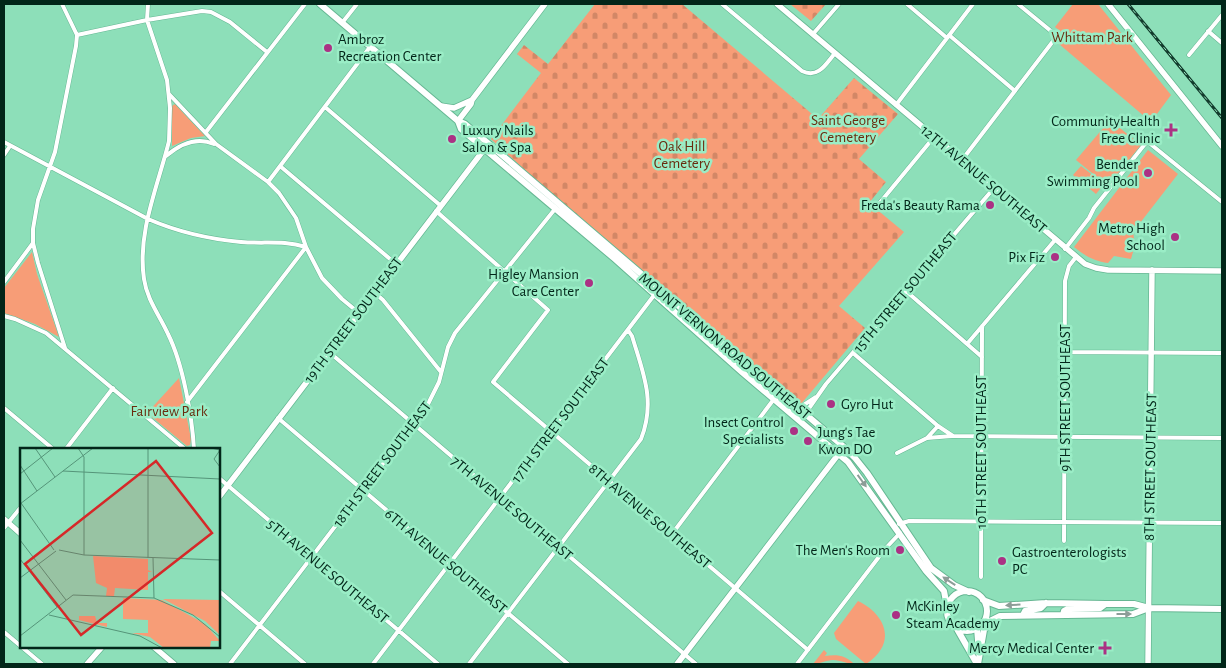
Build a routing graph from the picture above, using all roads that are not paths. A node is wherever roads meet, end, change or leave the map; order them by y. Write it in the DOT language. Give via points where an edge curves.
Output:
graph roads {
  1 [pos="62,4"];
  2 [pos="148,4"];
  3 [pos="304,4"];
  4 [pos="320,4"];
  5 [pos="357,4"];
  6 [pos="545,4"];
  7 [pos="722,4"];
  8 [pos="777,4"];
  9 [pos="839,4"];
  10 [pos="907,4"];
  11 [pos="973,4"];
  12 [pos="1018,4"];
  13 [pos="1108,4"];
  14 [pos="1222,15"];
  15 [pos="147,20"];
  16 [pos="342,23"];
  17 [pos="1208,32"];
  18 [pos="813,34"];
  19 [pos="77,35"];
  20 [pos="948,36"];
  21 [pos="1222,43"];
  22 [pos="370,47"];
  23 [pos="268,52"];
  24 [pos="835,53"];
  25 [pos="1189,55"];
  26 [pos="1015,91"];
  27 [pos="169,94"];
  28 [pos="472,100"];
  29 [pos="896,105"];
  30 [pos="440,106"];
  31 [pos="324,107"];
  32 [pos="458,121"];
  33 [pos="206,132"];
  34 [pos="934,137"];
  35 [pos="4,142"];
  36 [pos="216,144"];
  37 [pos="10,146"];
  38 [pos="487,146"];
  39 [pos="1222,146"];
  40 [pos="4,154"];
  41 [pos="165,157"];
  42 [pos="962,160"];
  43 [pos="280,166"];
  44 [pos="50,167"];
  45 [pos="268,182"];
  46 [pos="994,188"];
  47 [pos="1222,202"];
  48 [pos="878,205"];
  49 [pos="441,206"];
  50 [pos="555,209"];
  51 [pos="436,211"];
  52 [pos="148,219"];
  53 [pos="1056,240"];
  54 [pos="33,243"];
  55 [pos="306,247"];
  56 [pos="1065,249"];
  57 [pos="1076,257"];
  58 [pos="396,264"];
  59 [pos="1152,270"];
  60 [pos="504,271"];
  61 [pos="1222,271"];
  62 [pos="4,282"];
  63 [pos="906,291"];
  64 [pos="375,293"];
  65 [pos="655,294"];
  66 [pos="359,313"];
  67 [pos="4,316"];
  68 [pos="982,326"];
  69 [pos="628,330"];
  70 [pos="967,344"];
  71 [pos="66,348"];
  72 [pos="329,352"];
  73 [pos="1065,352"];
  74 [pos="853,353"];
  75 [pos="1152,353"];
  76 [pos="1222,353"];
  77 [pos="982,357"];
  78 [pos="441,372"];
  79 [pos="760,386"];
  80 [pos="113,388"];
  81 [pos="816,397"];
  82 [pos="774,399"];
  83 [pos="187,402"];
  84 [pos="4,408"];
  85 [pos="798,408"];
  86 [pos="806,414"];
  87 [pos="278,418"];
  88 [pos="413,424"];
  89 [pos="938,426"];
  90 [pos="550,431"];
  91 [pos="1065,435"];
  92 [pos="953,436"];
  93 [pos="982,436"];
  94 [pos="1150,437"];
  95 [pos="927,438"];
  96 [pos="1222,438"];
  97 [pos="844,447"];
  98 [pos="52,448"];
  99 [pos="67,448"];
  100 [pos="184,448"];
  101 [pos="194,448"];
  102 [pos="896,453"];
  103 [pos="839,454"];
  104 [pos="220,479"];
  105 [pos="609,481"];
  106 [pos="227,486"];
  107 [pos="363,490"];
  108 [pos="220,496"];
  109 [pos="500,498"];
  110 [pos="20,508"];
  111 [pos="981,522"];
  112 [pos="1064,522"];
  113 [pos="1150,523"];
  114 [pos="1222,523"];
  115 [pos="5,524"];
  116 [pos="900,524"];
  117 [pos="20,533"];
  118 [pos="900,533"];
  119 [pos="672,534"];
  120 [pos="1064,541"];
  121 [pos="558,547"];
  122 [pos="312,557"];
  123 [pos="450,564"];
  124 [pos="981,577"];
  125 [pos="735,588"];
  126 [pos="220,592"];
  127 [pos="969,592"];
  128 [pos="983,600"];
  129 [pos="1046,603"];
  130 [pos="1106,604"];
  131 [pos="947,607"];
  132 [pos="1149,608"];
  133 [pos="1222,609"];
  134 [pos="508,614"];
  135 [pos="1023,615"];
  136 [pos="1063,615"];
  137 [pos="994,618"];
  138 [pos="260,626"];
  139 [pos="978,627"];
  140 [pos="956,628"];
  141 [pos="399,631"];
  142 [pos="4,632"];
  143 [pos="20,645"];
  144 [pos="23,648"];
  145 [pos="101,648"];
  146 [pos="155,648"];
  147 [pos="808,650"];
  148 [pos="684,654"];
  149 [pos="979,662"];
  150 [pos="42,664"];
  151 [pos="87,664"];
  152 [pos="174,664"];
  153 [pos="230,664"];
  154 [pos="305,664"];
  155 [pos="373,664"];
  156 [pos="438,664"];
  157 [pos="469,664"];
  158 [pos="568,664"];
  159 [pos="677,664"];
  160 [pos="696,664"];
  161 [pos="797,664"];
  162 [pos="1148,664"];
  1 -- 19 [label="street"];
  2 -- 15 [label="street"];
  3 -- 23 [label="street"];
  4 -- 16 [label="main road, MOUNT VERNON ROAD SOUTHEAST"];
  5 -- 16 [label="street"];
  6 -- 28 [label="main road"];
  7 -- 24 [label="street" via="808,74 820,71"];
  8 -- 18 [label="main road, 12TH AVENUE SOUTHEAST"];
  9 -- 18 [label="street"];
  10 -- 20 [label="street"];
  11 -- 20 [label="street"];
  12 -- 26 [label="street" via="1057,36"];
  13 -- 39 [label="main road"];
  14 -- 17 [label="street"];
  15 -- 19 [label="street"];
  15 -- 23 [label="street" via="193,11 211,12 230,22"];
  15 -- 27 [label="street"];
  16 -- 22 [label="main road, MOUNT VERNON ROAD SOUTHEAST"];
  17 -- 21 [label="street"];
  17 -- 25 [label="street"];
  18 -- 24 [label="main road, 12TH AVENUE SOUTHEAST"];
  19 -- 44 [label="street"];
  20 -- 26 [label="street"];
  20 -- 29 [label="street"];
  22 -- 30 [label="main road, MOUNT VERNON ROAD SOUTHEAST"];
  22 -- 31 [label="street"];
  23 -- 33 [label="street"];
  24 -- 29 [label="main road, 12TH AVENUE SOUTHEAST"];
  26 -- 42 [label="street"];
  27 -- 33 [label="street"];
  27 -- 41 [label="street" via="170,126"];
  28 -- 30 [label="main road" via="454,108"];
  28 -- 32 [label="main road"];
  29 -- 34 [label="main road, 12TH AVENUE SOUTHEAST"];
  30 -- 32 [label="main road, MOUNT VERNON ROAD SOUTHEAST"];
  31 -- 43 [label="street"];
  31 -- 49 [label="street"];
  32 -- 38 [label="main road, MOUNT VERNON ROAD SOUTHEAST" via="461,129"];
  33 -- 36 [label="street"];
  34 -- 42 [label="main road, 12TH AVENUE SOUTHEAST"];
  34 -- 48 [label="street"];
  35 -- 37 [label="street"];
  36 -- 41 [label="street" via="196,140 175,148"];
  36 -- 45 [label="street"];
  37 -- 40 [label="street"];
  37 -- 44 [label="street"];
  38 -- 49 [label="main road, 19TH STREET SOUTHEAST"];
  38 -- 50 [label="main road, MOUNT VERNON ROAD SOUTHEAST"];
  38 -- 85 [label="main road, MOUNT VERNON ROAD SOUTHEAST"];
  41 -- 52 [label="street"];
  42 -- 46 [label="main road, 12TH AVENUE SOUTHEAST"];
  43 -- 45 [label="street"];
  43 -- 58 [label="street"];
  44 -- 52 [label="street"];
  44 -- 54 [label="street" via="38,200"];
  45 -- 55 [label="street" via="289,205"];
  46 -- 53 [label="main road, 12TH AVENUE SOUTHEAST"];
  46 -- 63 [label="street, 15TH STREET SOUTHEAST"];
  47 -- 56 [label="street" via="1148,142"];
  49 -- 51 [label="main road, 19TH STREET SOUTHEAST"];
  50 -- 60 [label="street, 18TH STREET SOUTHEAST"];
  50 -- 65 [label="main road, MOUNT VERNON ROAD SOUTHEAST"];
  51 -- 58 [label="main road, 19TH STREET SOUTHEAST"];
  51 -- 60 [label="street"];
  52 -- 55 [label="street" via="190,235 212,239 294,243"];
  52 -- 83 [label="street" via="143,250 144,281 148,297 176,353"];
  53 -- 56 [label="main road, 12TH AVENUE SOUTHEAST"];
  53 -- 68 [label="street"];
  54 -- 62 [label="street"];
  54 -- 71 [label="street" via="43,284"];
  55 -- 66 [label="street" via="328,286"];
  55 -- 83 [label="street"];
  56 -- 57 [label="main road, 12TH AVENUE SOUTHEAST"];
  57 -- 59 [label="main road, 12TH AVENUE SOUTHEAST" via="1096,268"];
  57 -- 73 [label="street, 9TH STREET SOUTHEAST" via="1069,266 1065,281"];
  58 -- 64 [label="main road, 19TH STREET SOUTHEAST"];
  59 -- 61 [label="main road, 12TH AVENUE SOUTHEAST"];
  59 -- 75 [label="main road, 8TH STREET SOUTHEAST"];
  60 -- 78 [label="street, 18TH STREET SOUTHEAST" via="455,333"];
  60 -- 90 [label="street, 8TH AVENUE SOUTHEAST" via="548,310 493,382"];
  63 -- 70 [label="street"];
  63 -- 74 [label="street, 15TH STREET SOUTHEAST"];
  64 -- 66 [label="main road, 19TH STREET SOUTHEAST"];
  64 -- 78 [label="street"];
  65 -- 69 [label="street, 17TH STREET SOUTHEAST"];
  65 -- 79 [label="main road, MOUNT VERNON ROAD SOUTHEAST"];
  66 -- 72 [label="main road, 19TH STREET SOUTHEAST"];
  67 -- 71 [label="street" via="46,333"];
  68 -- 70 [label="street"];
  68 -- 77 [label="street, 10TH STREET SOUTHEAST"];
  69 -- 90 [label="street, 17TH STREET SOUTHEAST"];
  69 -- 105 [label="street" via="649,400 641,439"];
  70 -- 77 [label="street"];
  71 -- 80 [label="street"];
  72 -- 87 [label="main road, 19TH STREET SOUTHEAST"];
  72 -- 88 [label="street, 7TH AVENUE SOUTHEAST"];
  73 -- 75 [label="street"];
  73 -- 91 [label="street, 9TH STREET SOUTHEAST"];
  74 -- 81 [label="street, 15TH STREET SOUTHEAST"];
  74 -- 89 [label="street"];
  75 -- 76 [label="street"];
  75 -- 94 [label="main road, 8TH STREET SOUTHEAST"];
  77 -- 93 [label="street, 10TH STREET SOUTHEAST"];
  78 -- 88 [label="street, 18TH STREET SOUTHEAST" via="427,406"];
  79 -- 82 [label="main road, MOUNT VERNON ROAD SOUTHEAST"];
  79 -- 86 [label="main road"];
  80 -- 99 [label="street"];
  80 -- 100 [label="street"];
  81 -- 85 [label="street, 15TH STREET SOUTHEAST"];
  81 -- 86 [label="street, 15TH STREET SOUTHEAST"];
  82 -- 103 [label="main road, MOUNT VERNON ROAD SOUTHEAST"];
  82 -- 119 [label="street"];
  83 -- 101 [label="street"];
  84 -- 98 [label="street"];
  85 -- 86 [label="main road, MOUNT VERNON ROAD SOUTHEAST"];
  86 -- 97 [label="main road, MOUNT VERNON ROAD SOUTHEAST"];
  87 -- 106 [label="main road, 19TH STREET SOUTHEAST"];
  87 -- 107 [label="street, 6TH AVENUE SOUTHEAST"];
  88 -- 107 [label="street, 18TH STREET SOUTHEAST"];
  88 -- 109 [label="street, 7TH AVENUE SOUTHEAST"];
  89 -- 92 [label="street"];
  89 -- 95 [label="street"];
  90 -- 105 [label="street, 8TH AVENUE SOUTHEAST"];
  90 -- 109 [label="street, 17TH STREET SOUTHEAST"];
  91 -- 93 [label="street"];
  91 -- 94 [label="street"];
  91 -- 112 [label="street, 9TH STREET SOUTHEAST"];
  92 -- 93 [label="street"];
  92 -- 95 [label="street"];
  93 -- 111 [label="street, 10TH STREET SOUTHEAST"];
  94 -- 96 [label="street"];
  94 -- 113 [label="main road, 8TH STREET SOUTHEAST"];
  95 -- 102 [label="street"];
  97 -- 103 [label="main road"];
  97 -- 116 [label="main road, MOUNT VERNON ROAD SOUTHEAST"];
  103 -- 118 [label="main road, MOUNT VERNON ROAD SOUTHEAST, one-way"];
  103 -- 125 [label="main road"];
  104 -- 106 [label="street, 5TH AVENUE SOUTHEAST"];
  105 -- 119 [label="street, 8TH AVENUE SOUTHEAST"];
  105 -- 121 [label="street"];
  106 -- 108 [label="main road, 19TH STREET SOUTHEAST"];
  106 -- 122 [label="street, 5TH AVENUE SOUTHEAST"];
  107 -- 122 [label="street, 18TH STREET SOUTHEAST"];
  107 -- 123 [label="street, 6TH AVENUE SOUTHEAST"];
  109 -- 121 [label="street, 7TH AVENUE SOUTHEAST"];
  109 -- 123 [label="street, 17TH STREET SOUTHEAST"];
  110 -- 115 [label="street"];
  111 -- 112 [label="street"];
  111 -- 116 [label="street" via="910,521"];
  111 -- 124 [label="street, 10TH STREET SOUTHEAST"];
  112 -- 113 [label="street"];
  112 -- 120 [label="street, 9TH STREET SOUTHEAST"];
  113 -- 114 [label="street"];
  113 -- 132 [label="main road, 8TH STREET SOUTHEAST"];
  115 -- 117 [label="main road"];
  127 -- 116 [label="main road, MOUNT VERNON ROAD SOUTHEAST, one-way" via="931,568"];
  118 -- 131 [label="main road, MOUNT VERNON ROAD SOUTHEAST" via="944,591"];
  118 -- 147 [label="street"];
  119 -- 125 [label="street, 8TH AVENUE SOUTHEAST"];
  121 -- 134 [label="street"];
  121 -- 148 [label="street, 7TH AVENUE SOUTHEAST"];
  122 -- 138 [label="street, 18TH STREET SOUTHEAST"];
  122 -- 141 [label="street, 5TH AVENUE SOUTHEAST"];
  123 -- 134 [label="street, 6TH AVENUE SOUTHEAST"];
  123 -- 141 [label="street, 17TH STREET SOUTHEAST"];
  125 -- 147 [label="street, 8TH AVENUE SOUTHEAST"];
  125 -- 148 [label="main road"];
  126 -- 138 [label="street"];
  127 -- 128 [label="main road"];
  127 -- 131 [label="main road" via="953,597"];
  129 -- 128 [label="main road, one-way" via="999,606"];
  128 -- 139 [label="main road" via="986,616"];
  129 -- 130 [label="main road"];
  129 -- 135 [label="main road" via="1041,608 1025,611"];
  130 -- 132 [label="main road" via="1134,604"];
  130 -- 136 [label="main road" via="1100,608 1068,609"];
  131 -- 140 [label="main road" via="948,619"];
  132 -- 133 [label="main road"];
  136 -- 132 [label="main road, one-way" via="1133,614"];
  132 -- 162 [label="main road, 8TH STREET SOUTHEAST"];
  134 -- 157 [label="street"];
  134 -- 158 [label="street, 6TH AVENUE SOUTHEAST"];
  135 -- 136 [label="main road"];
  135 -- 137 [label="main road"];
  137 -- 139 [label="main road"];
  137 -- 149 [label="main road" via="984,630"];
  138 -- 153 [label="street, 18TH STREET SOUTHEAST"];
  138 -- 154 [label="street"];
  139 -- 140 [label="main road" via="969,631"];
  139 -- 149 [label="main road"];
  140 -- 149 [label="main road"];
  141 -- 155 [label="street, 17TH STREET SOUTHEAST"];
  141 -- 156 [label="street, 5TH AVENUE SOUTHEAST"];
  142 -- 143 [label="street"];
  144 -- 150 [label="street"];
  145 -- 151 [label="main road"];
  146 -- 152 [label="main road"];
  147 -- 161 [label="street"];
  148 -- 159 [label="main road"];
  148 -- 160 [label="street, 7TH AVENUE SOUTHEAST"];
}
